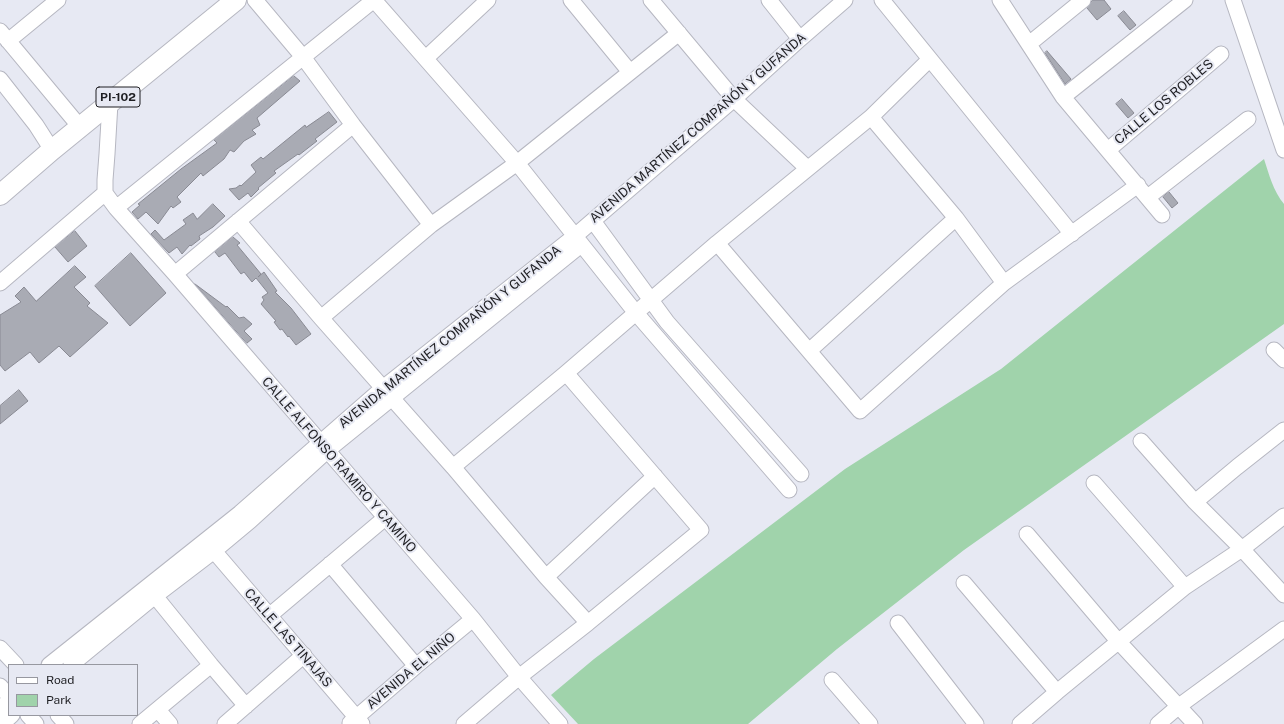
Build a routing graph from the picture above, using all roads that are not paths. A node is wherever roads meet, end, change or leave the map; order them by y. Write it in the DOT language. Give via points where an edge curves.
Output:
graph roads {
  1 [pos="58,0"];
  2 [pos="236,0"];
  3 [pos="255,0"];
  4 [pos="374,0"];
  5 [pos="488,0"];
  6 [pos="571,0"];
  7 [pos="651,0"];
  8 [pos="769,0"];
  9 [pos="845,0"];
  10 [pos="882,0"];
  11 [pos="1000,0"];
  12 [pos="1084,0"];
  13 [pos="1185,0"];
  14 [pos="1233,0"];
  15 [pos="679,33"];
  16 [pos="4,36"];
  17 [pos="800,39"];
  18 [pos="1029,44"];
  19 [pos="1221,54"];
  20 [pos="303,57"];
  21 [pos="426,58"];
  22 [pos="929,60"];
  23 [pos="630,72"];
  24 [pos="0,79"];
  25 [pos="1063,97"];
  26 [pos="734,98"];
  27 [pos="110,103"];
  28 [pos="871,117"];
  29 [pos="1248,119"];
  30 [pos="353,125"];
  31 [pos="80,127"];
  32 [pos="52,150"];
  33 [pos="1108,150"];
  34 [pos="1284,150"];
  35 [pos="516,163"];
  36 [pos="807,168"];
  37 [pos="1138,185"];
  38 [pos="105,193"];
  39 [pos="0,195"];
  40 [pos="1148,197"];
  41 [pos="116,208"];
  42 [pos="1162,215"];
  43 [pos="956,218"];
  44 [pos="238,220"];
  45 [pos="593,220"];
  46 [pos="431,225"];
  47 [pos="1072,234"];
  48 [pos="578,240"];
  49 [pos="717,243"];
  50 [pos="175,274"];
  51 [pos="0,283"];
  52 [pos="1004,284"];
  53 [pos="650,301"];
  54 [pos="636,313"];
  55 [pos="320,318"];
  56 [pos="809,351"];
  57 [pos="566,373"];
  58 [pos="387,393"];
  59 [pos="1284,430"];
  60 [pos="1141,441"];
  61 [pos="324,446"];
  62 [pos="453,467"];
  63 [pos="802,474"];
  64 [pos="655,476"];
  65 [pos="1094,483"];
  66 [pos="789,490"];
  67 [pos="1195,502"];
  68 [pos="1284,516"];
  69 [pos="386,518"];
  70 [pos="1027,534"];
  71 [pos="1242,549"];
  72 [pos="214,551"];
  73 [pos="330,564"];
  74 [pos="546,577"];
  75 [pos="964,583"];
  76 [pos="1185,587"];
  77 [pos="1284,595"];
  78 [pos="155,596"];
  79 [pos="269,616"];
  80 [pos="473,619"];
  81 [pos="588,623"];
  82 [pos="898,623"];
  83 [pos="1284,629"];
  84 [pos="1118,641"];
  85 [pos="0,648"];
  86 [pos="304,655"];
  87 [pos="15,664"];
  88 [pos="50,664"];
  89 [pos="72,664"];
  90 [pos="211,665"];
  91 [pos="416,666"];
  92 [pos="519,677"];
  93 [pos="832,680"];
  94 [pos="0,686"];
  95 [pos="1057,692"];
  96 [pos="8,695"];
  97 [pos="8,700"];
  98 [pos="246,706"];
  99 [pos="1179,706"];
  100 [pos="158,710"];
  101 [pos="0,712"];
  102 [pos="11,716"];
  103 [pos="29,716"];
  104 [pos="59,716"];
  105 [pos="356,722"];
  106 [pos="2,724"];
  107 [pos="36,724"];
  108 [pos="66,724"];
  109 [pos="140,724"];
  110 [pos="170,724"];
  111 [pos="225,724"];
  112 [pos="464,724"];
  113 [pos="560,724"];
  114 [pos="870,724"];
  115 [pos="976,724"];
  116 [pos="1020,724"];
  117 [pos="1158,724"];
  118 [pos="1195,724"];
  1 -- 16 [label="street"];
  2 -- 27 [label="main road, PI-102"];
  3 -- 20 [label="street"];
  4 -- 20 [label="street"];
  4 -- 21 [label="street"];
  5 -- 21 [label="street"];
  6 -- 23 [label="street"];
  7 -- 15 [label="street"];
  8 -- 17 [label="street"];
  9 -- 17 [label="street, AVENIDA MARTÍNEZ COMPAÑÓN Y GUFANDA"];
  10 -- 22 [label="street"];
  11 -- 18 [label="street"];
  12 -- 18 [label="street"];
  13 -- 25 [label="street"];
  14 -- 34 [label="street"];
  15 -- 23 [label="street"];
  15 -- 26 [label="street"];
  16 -- 31 [label="street"];
  17 -- 26 [label="street, AVENIDA MARTÍNEZ COMPAÑÓN Y GUFANDA"];
  18 -- 25 [label="street"];
  19 -- 33 [label="street, CALLE LOS ROBLES"];
  20 -- 30 [label="street"];
  20 -- 41 [label="street"];
  21 -- 35 [label="street"];
  22 -- 28 [label="street"];
  22 -- 47 [label="street"];
  23 -- 35 [label="street"];
  24 -- 32 [label="street"];
  25 -- 33 [label="street"];
  26 -- 36 [label="street"];
  26 -- 45 [label="street, AVENIDA MARTÍNEZ COMPAÑÓN Y GUFANDA"];
  27 -- 31 [label="main road, PI-102"];
  27 -- 38 [label="street"];
  28 -- 36 [label="street"];
  28 -- 43 [label="street"];
  29 -- 40 [label="street"];
  30 -- 44 [label="street"];
  30 -- 46 [label="street"];
  31 -- 32 [label="main road, PI-102"];
  32 -- 39 [label="main road, PI-102"];
  33 -- 37 [label="street"];
  35 -- 46 [label="street"];
  35 -- 48 [label="street"];
  36 -- 49 [label="street"];
  37 -- 40 [label="street"];
  37 -- 47 [label="street"];
  38 -- 41 [label="street, CALLE ALFONSO RAMIRO Y CAMINO"];
  38 -- 51 [label="street"];
  40 -- 42 [label="street"];
  41 -- 50 [label="street, CALLE ALFONSO RAMIRO Y CAMINO"];
  43 -- 52 [label="street"];
  43 -- 56 [label="street"];
  44 -- 50 [label="street"];
  44 -- 55 [label="street"];
  45 -- 48 [label="street, AVENIDA MARTÍNEZ COMPAÑÓN Y GUFANDA"];
  45 -- 53 [label="street"];
  46 -- 55 [label="street"];
  47 -- 52 [label="street"];
  48 -- 54 [label="street"];
  48 -- 58 [label="street, AVENIDA MARTÍNEZ COMPAÑÓN Y GUFANDA"];
  49 -- 53 [label="street"];
  49 -- 56 [label="street"];
  50 -- 61 [label="street, CALLE ALFONSO RAMIRO Y CAMINO"];
  52 -- 56 [label="street" via="860,411"];
  53 -- 54 [label="street"];
  53 -- 63 [label="street"];
  54 -- 57 [label="street"];
  54 -- 66 [label="street"];
  55 -- 58 [label="street"];
  57 -- 62 [label="street"];
  57 -- 64 [label="street"];
  58 -- 61 [label="street, AVENIDA MARTÍNEZ COMPAÑÓN Y GUFANDA"];
  58 -- 62 [label="street"];
  59 -- 67 [label="street"];
  60 -- 67 [label="street"];
  61 -- 69 [label="street, CALLE ALFONSO RAMIRO Y CAMINO"];
  61 -- 72 [label="street, AVENIDA MARTÍNEZ COMPAÑÓN Y GUFANDA" via="250,521"];
  61 -- 88 [label="street, AVENIDA MARTÍNEZ COMPAÑÓN Y GUFANDA"];
  62 -- 74 [label="street"];
  64 -- 74 [label="street"];
  64 -- 81 [label="street" via="701,530"];
  65 -- 76 [label="street"];
  67 -- 71 [label="street"];
  68 -- 71 [label="street"];
  69 -- 73 [label="street"];
  69 -- 80 [label="street, CALLE ALFONSO RAMIRO Y CAMINO"];
  70 -- 84 [label="street"];
  71 -- 76 [label="street"];
  71 -- 77 [label="street"];
  72 -- 78 [label="street, AVENIDA MARTÍNEZ COMPAÑÓN Y GUFANDA"];
  72 -- 79 [label="street, CALLE LAS TINAJAS"];
  73 -- 79 [label="street"];
  73 -- 91 [label="street"];
  74 -- 81 [label="street"];
  75 -- 95 [label="street"];
  76 -- 84 [label="street"];
  78 -- 89 [label="street, AVENIDA MARTÍNEZ COMPAÑÓN Y GUFANDA"];
  78 -- 90 [label="street"];
  79 -- 86 [label="street, CALLE LAS TINAJAS"];
  80 -- 91 [label="street, AVENIDA EL NIÑO"];
  80 -- 92 [label="street, CALLE ALFONSO RAMIRO Y CAMINO"];
  81 -- 92 [label="street"];
  82 -- 115 [label="street"];
  83 -- 99 [label="street"];
  84 -- 95 [label="street"];
  84 -- 99 [label="street"];
  85 -- 87 [label="street"];
  86 -- 98 [label="street"];
  86 -- 105 [label="street, CALLE LAS TINAJAS"];
  90 -- 98 [label="street"];
  90 -- 100 [label="street"];
  91 -- 105 [label="street, AVENIDA EL NIÑO"];
  92 -- 112 [label="street"];
  92 -- 113 [label="street, CALLE ALFONSO RAMIRO Y CAMINO"];
  93 -- 114 [label="street"];
  94 -- 96 [label="street"];
  95 -- 116 [label="street"];
  97 -- 101 [label="street"];
  98 -- 111 [label="street"];
  99 -- 117 [label="street"];
  99 -- 118 [label="street"];
  100 -- 109 [label="street"];
  100 -- 110 [label="street"];
  102 -- 106 [label="street"];
  103 -- 107 [label="street"];
  104 -- 108 [label="street"];
}
